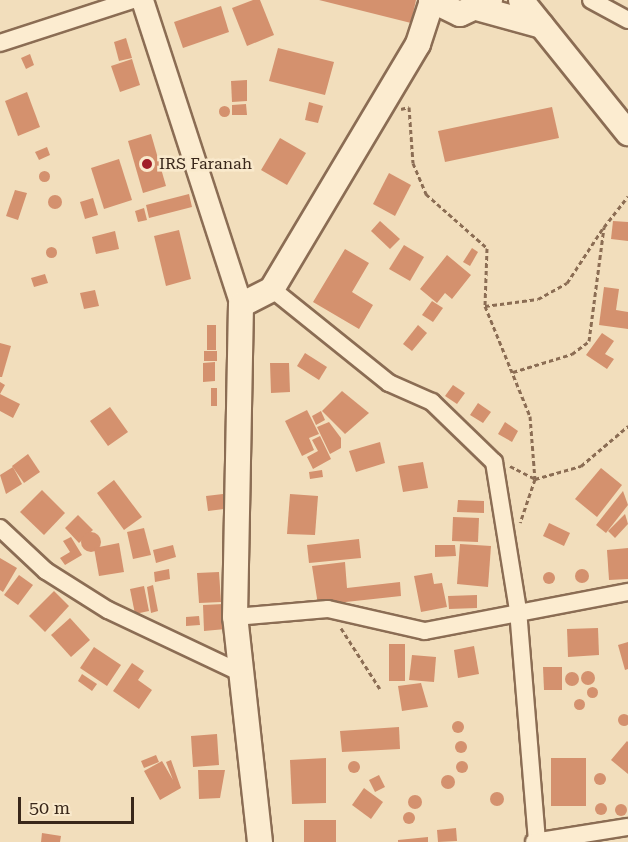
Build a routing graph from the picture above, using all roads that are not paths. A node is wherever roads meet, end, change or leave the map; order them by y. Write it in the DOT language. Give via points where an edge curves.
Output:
graph roads {
  1 [pos="132,0"];
  2 [pos="142,0"];
  3 [pos="521,0"];
  4 [pos="591,0"];
  5 [pos="432,1"];
  6 [pos="477,7"];
  7 [pos="628,20"];
  8 [pos="542,26"];
  9 [pos="0,43"];
  10 [pos="418,45"];
  11 [pos="628,133"];
  12 [pos="272,289"];
  13 [pos="241,305"];
  14 [pos="0,528"];
  15 [pos="628,592"];
  16 [pos="518,610"];
  17 [pos="235,617"];
  18 [pos="239,672"];
  19 [pos="628,827"];
  20 [pos="260,842"];
  21 [pos="536,842"];
  1 -- 9 [label="street"];
  2 -- 13 [label="street"];
  3 -- 8 [label="main road"];
  4 -- 7 [label="street"];
  5 -- 6 [label="main road"];
  5 -- 10 [label="main road"];
  6 -- 8 [label="main road"];
  6 -- 10 [label="main road"];
  8 -- 11 [label="main road"];
  10 -- 12 [label="main road"];
  12 -- 13 [label="main road"];
  12 -- 16 [label="street" via="389,383 432,402 494,462"];
  13 -- 17 [label="main road"];
  14 -- 18 [label="street" via="46,571 108,610"];
  15 -- 16 [label="street"];
  16 -- 17 [label="street" via="425,631 328,609"];
  16 -- 21 [label="street"];
  17 -- 18 [label="main road"];
  18 -- 20 [label="main road"];
  19 -- 21 [label="street"];
}
